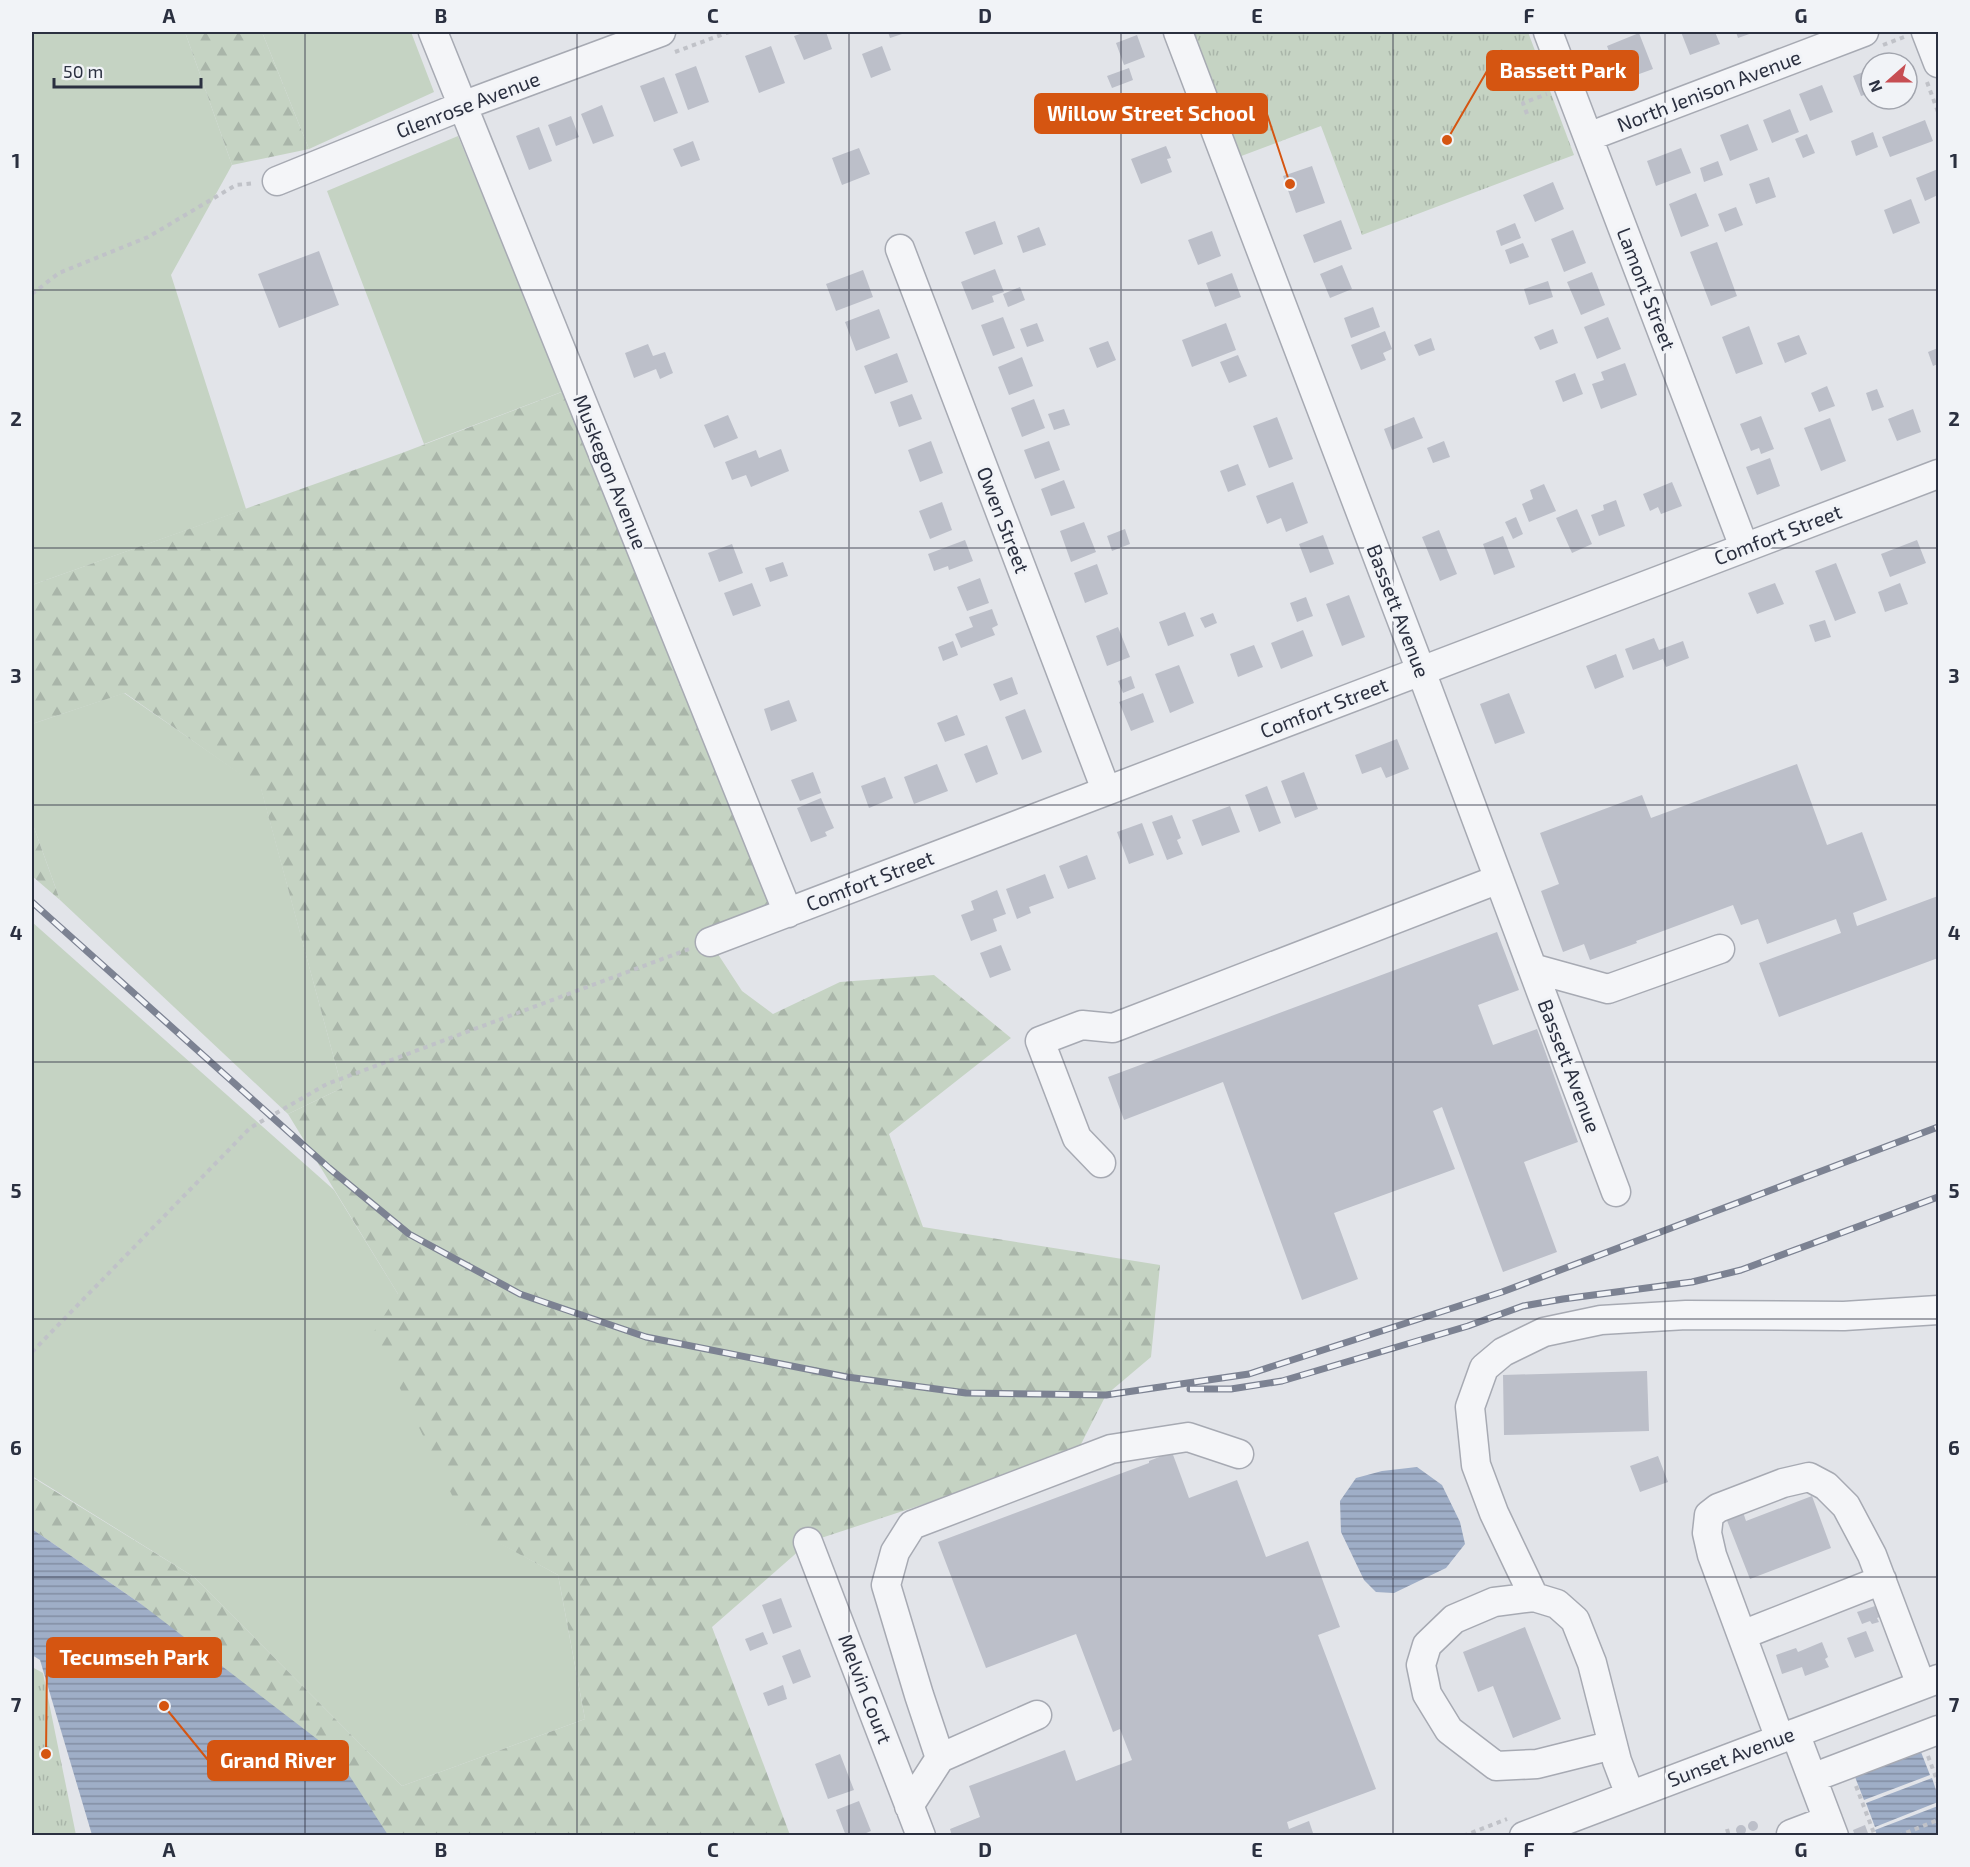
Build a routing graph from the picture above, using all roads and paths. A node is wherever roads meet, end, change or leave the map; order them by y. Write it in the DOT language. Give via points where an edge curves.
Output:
graph roads {
  1 [pos="433,32"];
  2 [pos="661,32"];
  3 [pos="1178,32"];
  4 [pos="1548,32"];
  5 [pos="1864,32"];
  6 [pos="1926,32"];
  7 [pos="1938,63"];
  8 [pos="1551,92"];
  9 [pos="462,106"];
  10 [pos="1527,114"];
  11 [pos="1588,137"];
  12 [pos="277,181"];
  13 [pos="900,249"];
  14 [pos="32,294"];
  15 [pos="1938,474"];
  16 [pos="1744,547"];
  17 [pos="1421,671"];
  18 [pos="1106,790"];
  19 [pos="1499,879"];
  20 [pos="788,913"];
  21 [pos="710,942"];
  22 [pos="1720,949"];
  23 [pos="1532,968"];
  24 [pos="1101,1163"];
  25 [pos="1616,1192"];
  26 [pos="1938,1310"];
  27 [pos="32,1352"];
  28 [pos="1239,1454"];
  29 [pos="808,1542"];
  30 [pos="1882,1580"];
  31 [pos="1534,1597"];
  32 [pos="1742,1635"];
  33 [pos="1930,1682"];
  34 [pos="1036,1715"];
  35 [pos="1787,1736"];
  36 [pos="1932,1741"];
  37 [pos="1613,1745"];
  38 [pos="940,1758"];
  39 [pos="1812,1778"];
  40 [pos="1853,1779"];
  41 [pos="1938,1783"];
  42 [pos="1630,1795"];
  43 [pos="909,1806"];
  44 [pos="1938,1820"];
  45 [pos="1567,1828"];
  46 [pos="1831,1828"];
  47 [pos="1726,1829"];
  48 [pos="1791,1834"];
  49 [pos="921,1836"];
  50 [pos="1524,1836"];
  51 [pos="1729,1836"];
  52 [pos="1875,1836"];
  53 [pos="1898,1836"];
  1 -- 9 [label="street, Muskegon Avenue"];
  2 -- 9 [label="street, Glenrose Avenue"];
  3 -- 17 [label="street, Bassett Avenue"];
  4 -- 11 [label="street, Lamont Street"];
  5 -- 11 [label="street, North Jenison Avenue"];
  6 -- 7 [label="street"];
  8 -- 10 [label="path" via="1522,103"];
  9 -- 12 [label="street, Glenrose Avenue"];
  9 -- 20 [label="street, Muskegon Avenue"];
  11 -- 16 [label="street, Lamont Street"];
  12 -- 14 [label="path" via="236,185 148,237 59,273"];
  13 -- 18 [label="street, Owen Street"];
  15 -- 16 [label="street, Comfort Street"];
  16 -- 17 [label="street, Comfort Street"];
  17 -- 18 [label="street, Comfort Street"];
  17 -- 19 [label="street, Bassett Avenue"];
  18 -- 20 [label="street, Comfort Street"];
  19 -- 23 [label="street, Bassett Avenue"];
  19 -- 24 [label="street" via="1113,1028 1082,1025 1040,1041 1077,1138"];
  20 -- 21 [label="street, Comfort Street"];
  21 -- 27 [label="path" via="327,1084 250,1128"];
  22 -- 23 [label="street" via="1608,989"];
  23 -- 25 [label="street, Bassett Avenue"];
  26 -- 31 [label="street" via="1844,1316 1686,1315 1601,1320 1544,1332 1503,1352 1484,1368 1470,1407 1476,1465"];
  28 -- 38 [label="street" via="1188,1437 1111,1449 912,1525 895,1552 886,1585"];
  29 -- 43 [label="street, Melvin Court"];
  30 -- 32 [label="street"];
  30 -- 32 [label="street" via="1846,1506 1826,1486 1809,1478 1783,1483 1718,1508 1709,1515 1707,1533"];
  30 -- 33 [label="street"];
  31 -- 37 [label="street" via="1557,1604 1575,1620 1592,1663"];
  31 -- 37 [label="street" via="1494,1602 1454,1619 1427,1645 1421,1665 1427,1694 1449,1730 1496,1766 1537,1764"];
  32 -- 35 [label="street"];
  33 -- 35 [label="street, Sunset Avenue"];
  34 -- 38 [label="street"];
  35 -- 39 [label="street"];
  35 -- 42 [label="street, Sunset Avenue"];
  36 -- 39 [label="street"];
  36 -- 41 [label="path"];
  37 -- 42 [label="street"];
  38 -- 43 [label="street"];
  39 -- 46 [label="street"];
  40 -- 52 [label="path"];
  42 -- 45 [label="street, Sunset Avenue"];
  43 -- 49 [label="street, Melvin Court"];
  44 -- 53 [label="path"];
  45 -- 50 [label="street, Sunset Avenue"];
  46 -- 48 [label="street"];
  47 -- 51 [label="path"];
}
